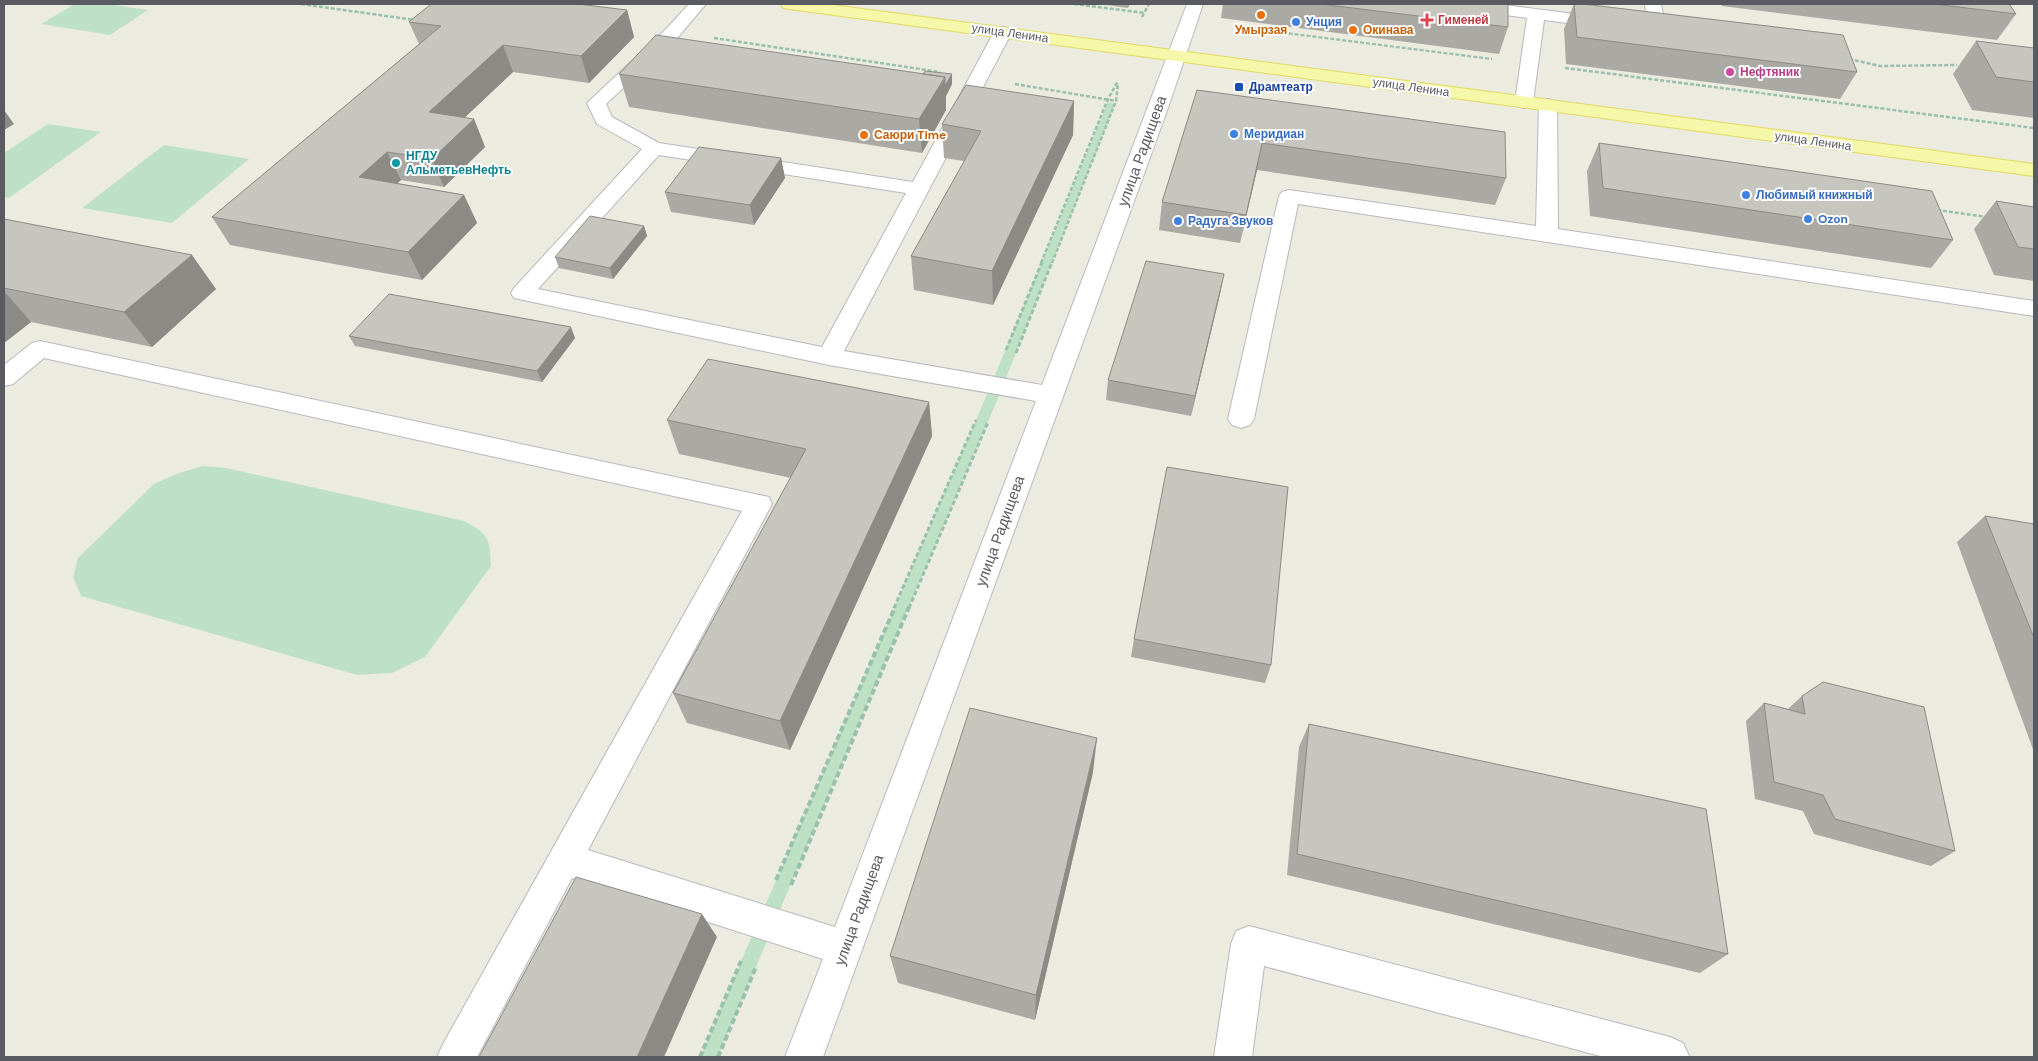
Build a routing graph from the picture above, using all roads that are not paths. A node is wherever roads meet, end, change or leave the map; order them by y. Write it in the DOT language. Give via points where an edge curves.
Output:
graph roads {
  1 [pos="698,4"];
  2 [pos="788,4"];
  3 [pos="1195,4"];
  4 [pos="1461,4"];
  5 [pos="1653,4"];
  6 [pos="1536,14"];
  7 [pos="1620,24"];
  8 [pos="1638,26"];
  9 [pos="1657,29"];
  10 [pos="1676,31"];
  11 [pos="1003,32"];
  12 [pos="1176,56"];
  13 [pos="1524,102"];
  14 [pos="1548,105"];
  15 [pos="654,148"];
  16 [pos="2034,170"];
  17 [pos="920,189"];
  18 [pos="1547,234"];
  19 [pos="2034,309"];
  20 [pos="829,357"];
  21 [pos="4,378"];
  22 [pos="1050,395"];
  23 [pos="1240,419"];
  24 [pos="565,859"];
  25 [pos="845,948"];
  26 [pos="456,1057"];
  27 [pos="804,1057"];
  28 [pos="1233,1057"];
  29 [pos="1671,1057"];
  1 -- 15 [label="street" via="673,32 596,102 604,120"];
  2 -- 11 [label="main road, улица Ленина"];
  3 -- 12 [label="street, улица Радищева"];
  4 -- 6 [label="street"];
  5 -- 9 [label="street"];
  6 -- 7 [label="street"];
  6 -- 13 [label="street"];
  8 -- 9 [label="street"];
  9 -- 10 [label="street"];
  11 -- 12 [label="main road, улица Ленина"];
  11 -- 17 [label="street"];
  12 -- 13 [label="main road, улица Ленина"];
  12 -- 22 [label="street, улица Радищева"];
  13 -- 14 [label="main road, улица Ленина"];
  14 -- 16 [label="main road, улица Ленина"];
  14 -- 18 [label="street"];
  15 -- 17 [label="street"];
  15 -- 20 [label="street" via="522,293"];
  17 -- 20 [label="street"];
  18 -- 19 [label="street"];
  18 -- 23 [label="street" via="1289,196"];
  20 -- 22 [label="street"];
  21 -- 24 [label="street" via="40,348 759,504"];
  22 -- 25 [label="street, улица Радищева"];
  24 -- 25 [label="street"];
  24 -- 26 [label="street"];
  25 -- 27 [label="street, улица Радищева"];
  28 -- 29 [label="street" via="1249,944"];
}
